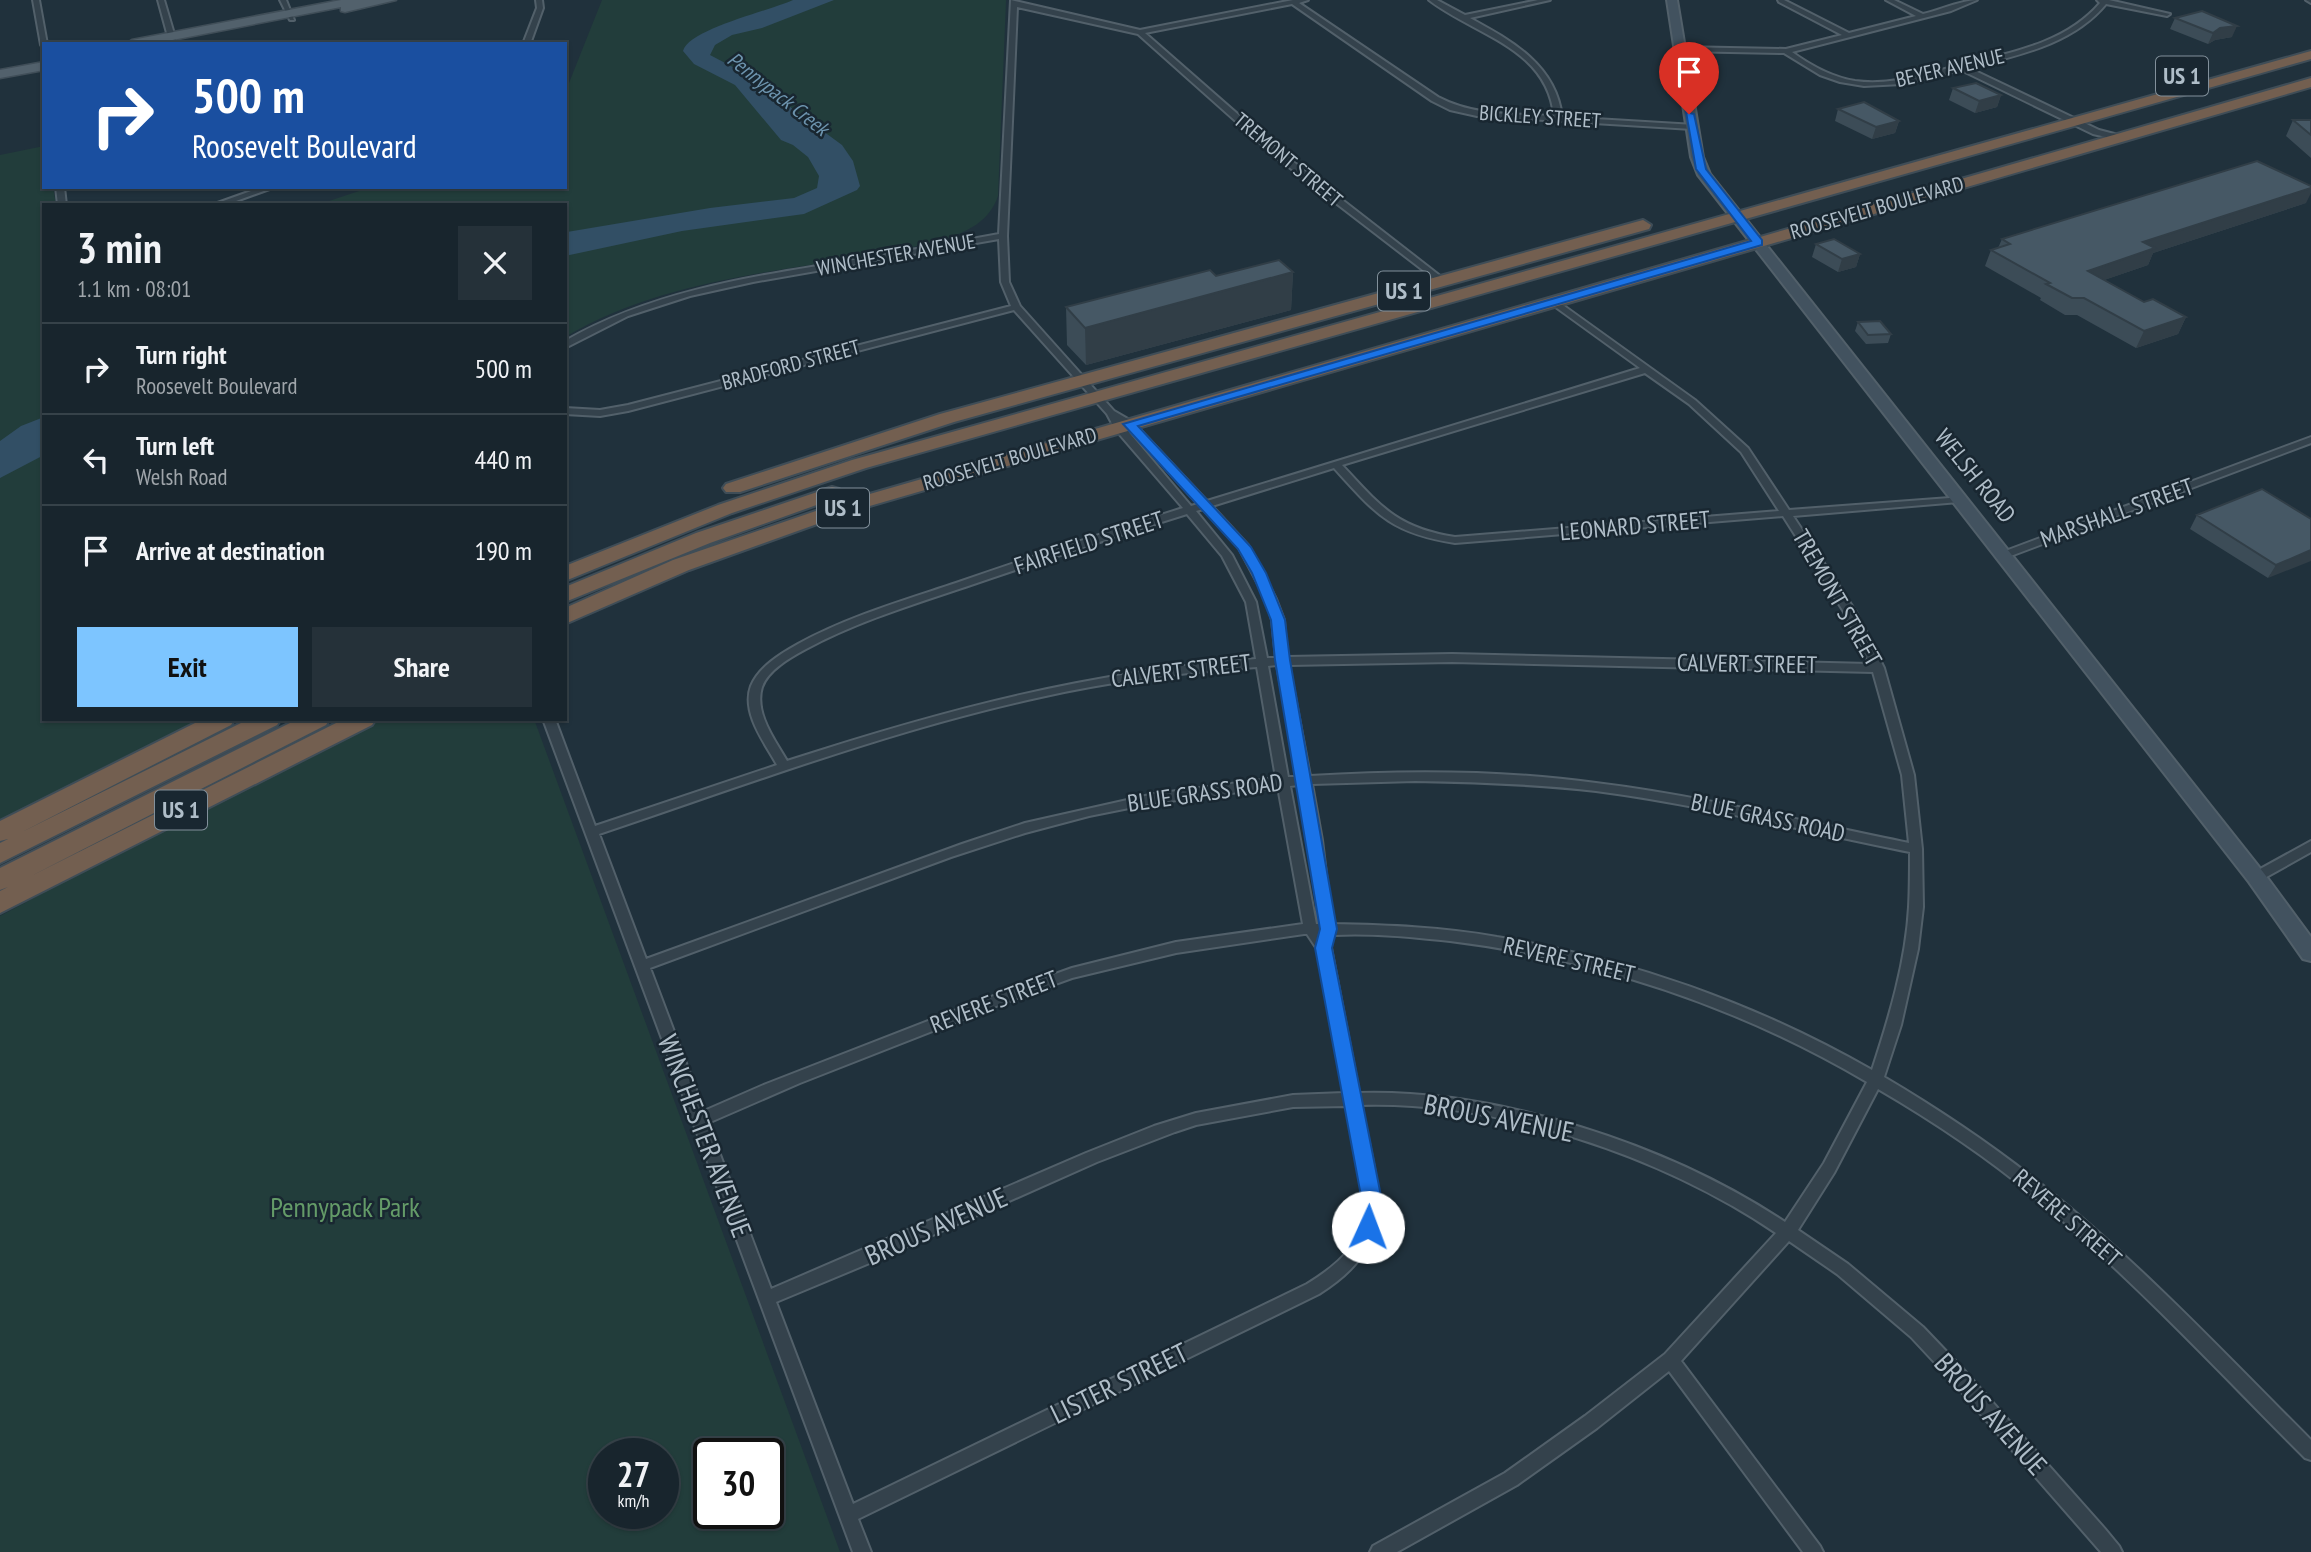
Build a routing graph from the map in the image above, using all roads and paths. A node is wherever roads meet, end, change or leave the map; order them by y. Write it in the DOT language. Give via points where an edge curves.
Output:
graph roads {
  1 [pos="36,0"];
  2 [pos="161,0"];
  3 [pos="284,0"];
  4 [pos="359,0"];
  5 [pos="390,0"];
  6 [pos="539,0"];
  7 [pos="1305,0"];
  8 [pos="1432,0"];
  9 [pos="1547,0"];
  10 [pos="1672,0"];
  11 [pos="1889,0"];
  12 [pos="1974,0"];
  13 [pos="2096,0"];
  14 [pos="1781,1"];
  15 [pos="2106,1"];
  16 [pos="1014,2"];
  17 [pos="1293,2"];
  18 [pos="2167,14"];
  19 [pos="291,16"];
  20 [pos="1921,16"];
  21 [pos="1462,18"];
  22 [pos="1140,32"];
  23 [pos="1846,34"];
  24 [pos="2311,40"];
  25 [pos="43,42"];
  26 [pos="171,42"];
  27 [pos="527,42"];
  28 [pos="1680,49"];
  29 [pos="1786,51"];
  30 [pos="2311,55"];
  31 [pos="42,60"];
  32 [pos="42,66"];
  33 [pos="0,67"];
  34 [pos="1961,67"];
  35 [pos="2311,70"];
  36 [pos="0,74"];
  37 [pos="2311,82"];
  38 [pos="2095,100"];
  39 [pos="2053,112"];
  40 [pos="2072,114"];
  41 [pos="1558,119"];
  42 [pos="1692,127"];
  43 [pos="2031,134"];
  44 [pos="2107,137"];
  45 [pos="1927,146"];
  46 [pos="2024,165"];
  47 [pos="1848,168"];
  48 [pos="1939,177"];
  49 [pos="265,189"];
  50 [pos="222,203"];
  51 [pos="1735,205"];
  52 [pos="1003,236"];
  53 [pos="1753,237"];
  54 [pos="1441,281"];
  55 [pos="1553,302"];
  56 [pos="1016,307"];
  57 [pos="567,344"];
  58 [pos="1644,370"];
  59 [pos="1082,381"];
  60 [pos="1097,397"];
  61 [pos="567,411"];
  62 [pos="1120,421"];
  63 [pos="2311,440"];
  64 [pos="1336,465"];
  65 [pos="1959,499"];
  66 [pos="804,502"];
  67 [pos="1198,508"];
  68 [pos="1788,514"];
  69 [pos="567,554"];
  70 [pos="2004,555"];
  71 [pos="681,565"];
  72 [pos="567,573"];
  73 [pos="567,595"];
  74 [pos="567,616"];
  75 [pos="1282,660"];
  76 [pos="1262,661"];
  77 [pos="1878,668"];
  78 [pos="219,721"];
  79 [pos="231,721"];
  80 [pos="265,721"];
  81 [pos="316,721"];
  82 [pos="360,721"];
  83 [pos="550,721"];
  84 [pos="190,736"];
  85 [pos="784,768"];
  86 [pos="1305,779"];
  87 [pos="1283,781"];
  88 [pos="0,832"];
  89 [pos="591,832"];
  90 [pos="2311,846"];
  91 [pos="1916,849"];
  92 [pos="0,853"];
  93 [pos="2256,877"];
  94 [pos="0,880"];
  95 [pos="0,903"];
  96 [pos="1311,929"];
  97 [pos="1329,929"];
  98 [pos="1324,948"];
  99 [pos="2311,953"];
  100 [pos="641,966"];
  101 [pos="1876,1079"];
  102 [pos="1354,1098"];
  103 [pos="699,1120"];
  104 [pos="1789,1230"];
  105 [pos="766,1298"];
  106 [pos="1671,1360"];
  107 [pos="2311,1452"];
  108 [pos="848,1515"];
  109 [pos="862,1552"];
  110 [pos="1379,1552"];
  111 [pos="1814,1552"];
  112 [pos="2113,1552"];
  1 -- 25 [label="street"];
  2 -- 26 [label="street"];
  3 -- 19 [label="street"];
  4 -- 19 [label="main road"];
  5 -- 19 [label="main road"];
  6 -- 27 [label="street"];
  7 -- 17 [label="street"];
  8 -- 21 [label="street"];
  9 -- 21 [label="street"];
  10 -- 28 [label="street, WELSH ROAD"];
  11 -- 20 [label="street"];
  12 -- 20 [label="street"];
  13 -- 15 [label="street"];
  14 -- 23 [label="street"];
  15 -- 18 [label="street"];
  15 -- 34 [label="street, BEYER AVENUE" via="2057,38"];
  16 -- 22 [label="street"];
  16 -- 52 [label="street, WINCHESTER AVENUE"];
  17 -- 22 [label="street"];
  17 -- 41 [label="street, BICKLEY STREET" via="1453,108"];
  19 -- 26 [label="main road"];
  20 -- 23 [label="street"];
  21 -- 41 [label="street" via="1538,69 1553,90"];
  22 -- 54 [label="street, TREMONT STREET" via="1279,155"];
  23 -- 29 [label="street"];
  24 -- 38 [label="highway, US 1"];
  28 -- 29 [label="street"];
  28 -- 42 [label="street, WELSH ROAD"];
  29 -- 34 [label="street, BEYER AVENUE" via="1829,77 1863,84 1900,84"];
  30 -- 40 [label="highway, ROOSEVELT BOULEVARD / US 1"];
  31 -- 33 [label="main road"];
  32 -- 36 [label="main road"];
  34 -- 39 [label="street"];
  35 -- 44 [label="highway, ROOSEVELT BOULEVARD / US 1"];
  37 -- 44 [label="highway, ROOSEVELT BOULEVARD / US 1"];
  39 -- 40 [label="highway, ROOSEVELT BOULEVARD / US 1"];
  39 -- 45 [label="highway, ROOSEVELT BOULEVARD / US 1"];
  40 -- 43 [label="highway, ROOSEVELT BOULEVARD / US 1"];
  40 -- 44 [label="street"];
  41 -- 42 [label="street, BICKLEY STREET"];
  42 -- 51 [label="street, WELSH ROAD" via="1701,169"];
  43 -- 45 [label="highway"];
  43 -- 51 [label="highway, ROOSEVELT BOULEVARD / US 1"];
  44 -- 46 [label="highway, ROOSEVELT BOULEVARD / US 1"];
  44 -- 48 [label="highway, ROOSEVELT BOULEVARD / US 1"];
  45 -- 47 [label="highway, ROOSEVELT BOULEVARD / US 1"];
  46 -- 48 [label="highway"];
  46 -- 53 [label="highway, ROOSEVELT BOULEVARD / US 1"];
  48 -- 53 [label="highway, ROOSEVELT BOULEVARD / US 1"];
  49 -- 50 [label="street"];
  51 -- 53 [label="street, WELSH ROAD"];
  51 -- 54 [label="highway, ROOSEVELT BOULEVARD / US 1"];
  51 -- 60 [label="highway, ROOSEVELT BOULEVARD / US 1"];
  52 -- 56 [label="street" via="1005,282"];
  52 -- 57 [label="street, WINCHESTER AVENUE" via="703,289 629,312"];
  53 -- 55 [label="highway, ROOSEVELT BOULEVARD / US 1"];
  53 -- 62 [label="highway, ROOSEVELT BOULEVARD / US 1"];
  53 -- 65 [label="street, WELSH ROAD"];
  54 -- 59 [label="highway, ROOSEVELT BOULEVARD / US 1"];
  55 -- 58 [label="street, TREMONT STREET"];
  55 -- 62 [label="highway, ROOSEVELT BOULEVARD / US 1"];
  56 -- 59 [label="street"];
  56 -- 61 [label="street, BRADFORD STREET" via="628,408 600,413"];
  58 -- 64 [label="street, FAIRFIELD STREET"];
  58 -- 68 [label="street, TREMONT STREET" via="1692,402 1745,450"];
  59 -- 60 [label="street"];
  59 -- 69 [label="highway, ROOSEVELT BOULEVARD / US 1" via="815,459"];
  60 -- 62 [label="street"];
  60 -- 72 [label="highway, ROOSEVELT BOULEVARD / US 1" via="792,486"];
  62 -- 66 [label="highway, ROOSEVELT BOULEVARD / US 1"];
  62 -- 67 [label="street"];
  62 -- 71 [label="highway, ROOSEVELT BOULEVARD / US 1" via="815,516"];
  63 -- 70 [label="street, MARSHALL STREET"];
  64 -- 67 [label="street, FAIRFIELD STREET"];
  64 -- 68 [label="street, LEONARD STREET" via="1399,526 1455,540"];
  65 -- 68 [label="street, LEONARD STREET"];
  65 -- 70 [label="street, WELSH ROAD"];
  66 -- 71 [label="highway"];
  66 -- 73 [label="highway, ROOSEVELT BOULEVARD / US 1" via="668,551"];
  67 -- 75 [label="street" via="1244,547 1259,573 1278,620"];
  67 -- 76 [label="street" via="1251,602"];
  67 -- 85 [label="street, FAIRFIELD STREET" via="908,603 789,652 761,678 755,692 755,711"];
  68 -- 77 [label="street, TREMONT STREET" via="1850,612"];
  70 -- 93 [label="street, WELSH ROAD"];
  71 -- 74 [label="highway, ROOSEVELT BOULEVARD / US 1"];
  75 -- 76 [label="street, CALVERT STREET"];
  75 -- 77 [label="street, CALVERT STREET" via="1377,656"];
  75 -- 86 [label="street"];
  76 -- 85 [label="street, CALVERT STREET" via="1118,678 1009,700"];
  76 -- 87 [label="street"];
  77 -- 91 [label="street, TREMONT STREET" via="1909,775"];
  78 -- 84 [label="highway, US 1"];
  79 -- 84 [label="highway"];
  80 -- 92 [label="highway, US 1"];
  81 -- 94 [label="highway, US 1"];
  82 -- 95 [label="highway, US 1"];
  83 -- 89 [label="street, WINCHESTER AVENUE"];
  84 -- 88 [label="highway, US 1"];
  85 -- 89 [label="street, CALVERT STREET"];
  86 -- 87 [label="street, BLUE GRASS ROAD"];
  86 -- 91 [label="street, BLUE GRASS ROAD" via="1413,775 1603,788"];
  86 -- 97 [label="street"];
  87 -- 96 [label="street"];
  87 -- 100 [label="street, BLUE GRASS ROAD" via="1166,796 1022,829"];
  89 -- 100 [label="street, WINCHESTER AVENUE"];
  90 -- 93 [label="street"];
  91 -- 101 [label="street, TREMONT STREET" via="1911,949"];
  93 -- 99 [label="street, WELSH ROAD"];
  96 -- 97 [label="street, REVERE STREET"];
  96 -- 98 [label="street"];
  96 -- 103 [label="street, REVERE STREET" via="1208,941 1072,973"];
  97 -- 98 [label="street"];
  97 -- 101 [label="street, REVERE STREET" via="1475,939 1604,965 1763,1021"];
  98 -- 102 [label="street"];
  100 -- 103 [label="street, WINCHESTER AVENUE"];
  101 -- 104 [label="street, TREMONT STREET" via="1829,1168"];
  101 -- 107 [label="street, REVERE STREET" via="1956,1130 2057,1207 2116,1259"];
  102 -- 104 [label="street, BROUS AVENUE" via="1438,1102 1570,1129 1728,1194"];
  102 -- 105 [label="street, BROUS AVENUE" via="1236,1111 1166,1129"];
  102 -- 108 [label="street, LISTER STREET" via="1372,1210 1350,1263 1313,1289"];
  103 -- 105 [label="street, WINCHESTER AVENUE"];
  104 -- 106 [label="street, TREMONT STREET"];
  104 -- 112 [label="street, BROUS AVENUE" via="1917,1333"];
  105 -- 108 [label="street, WINCHESTER AVENUE"];
  106 -- 110 [label="street, TREMONT STREET" via="1511,1479"];
  106 -- 111 [label="street"];
  108 -- 109 [label="street, WINCHESTER AVENUE"];
}
